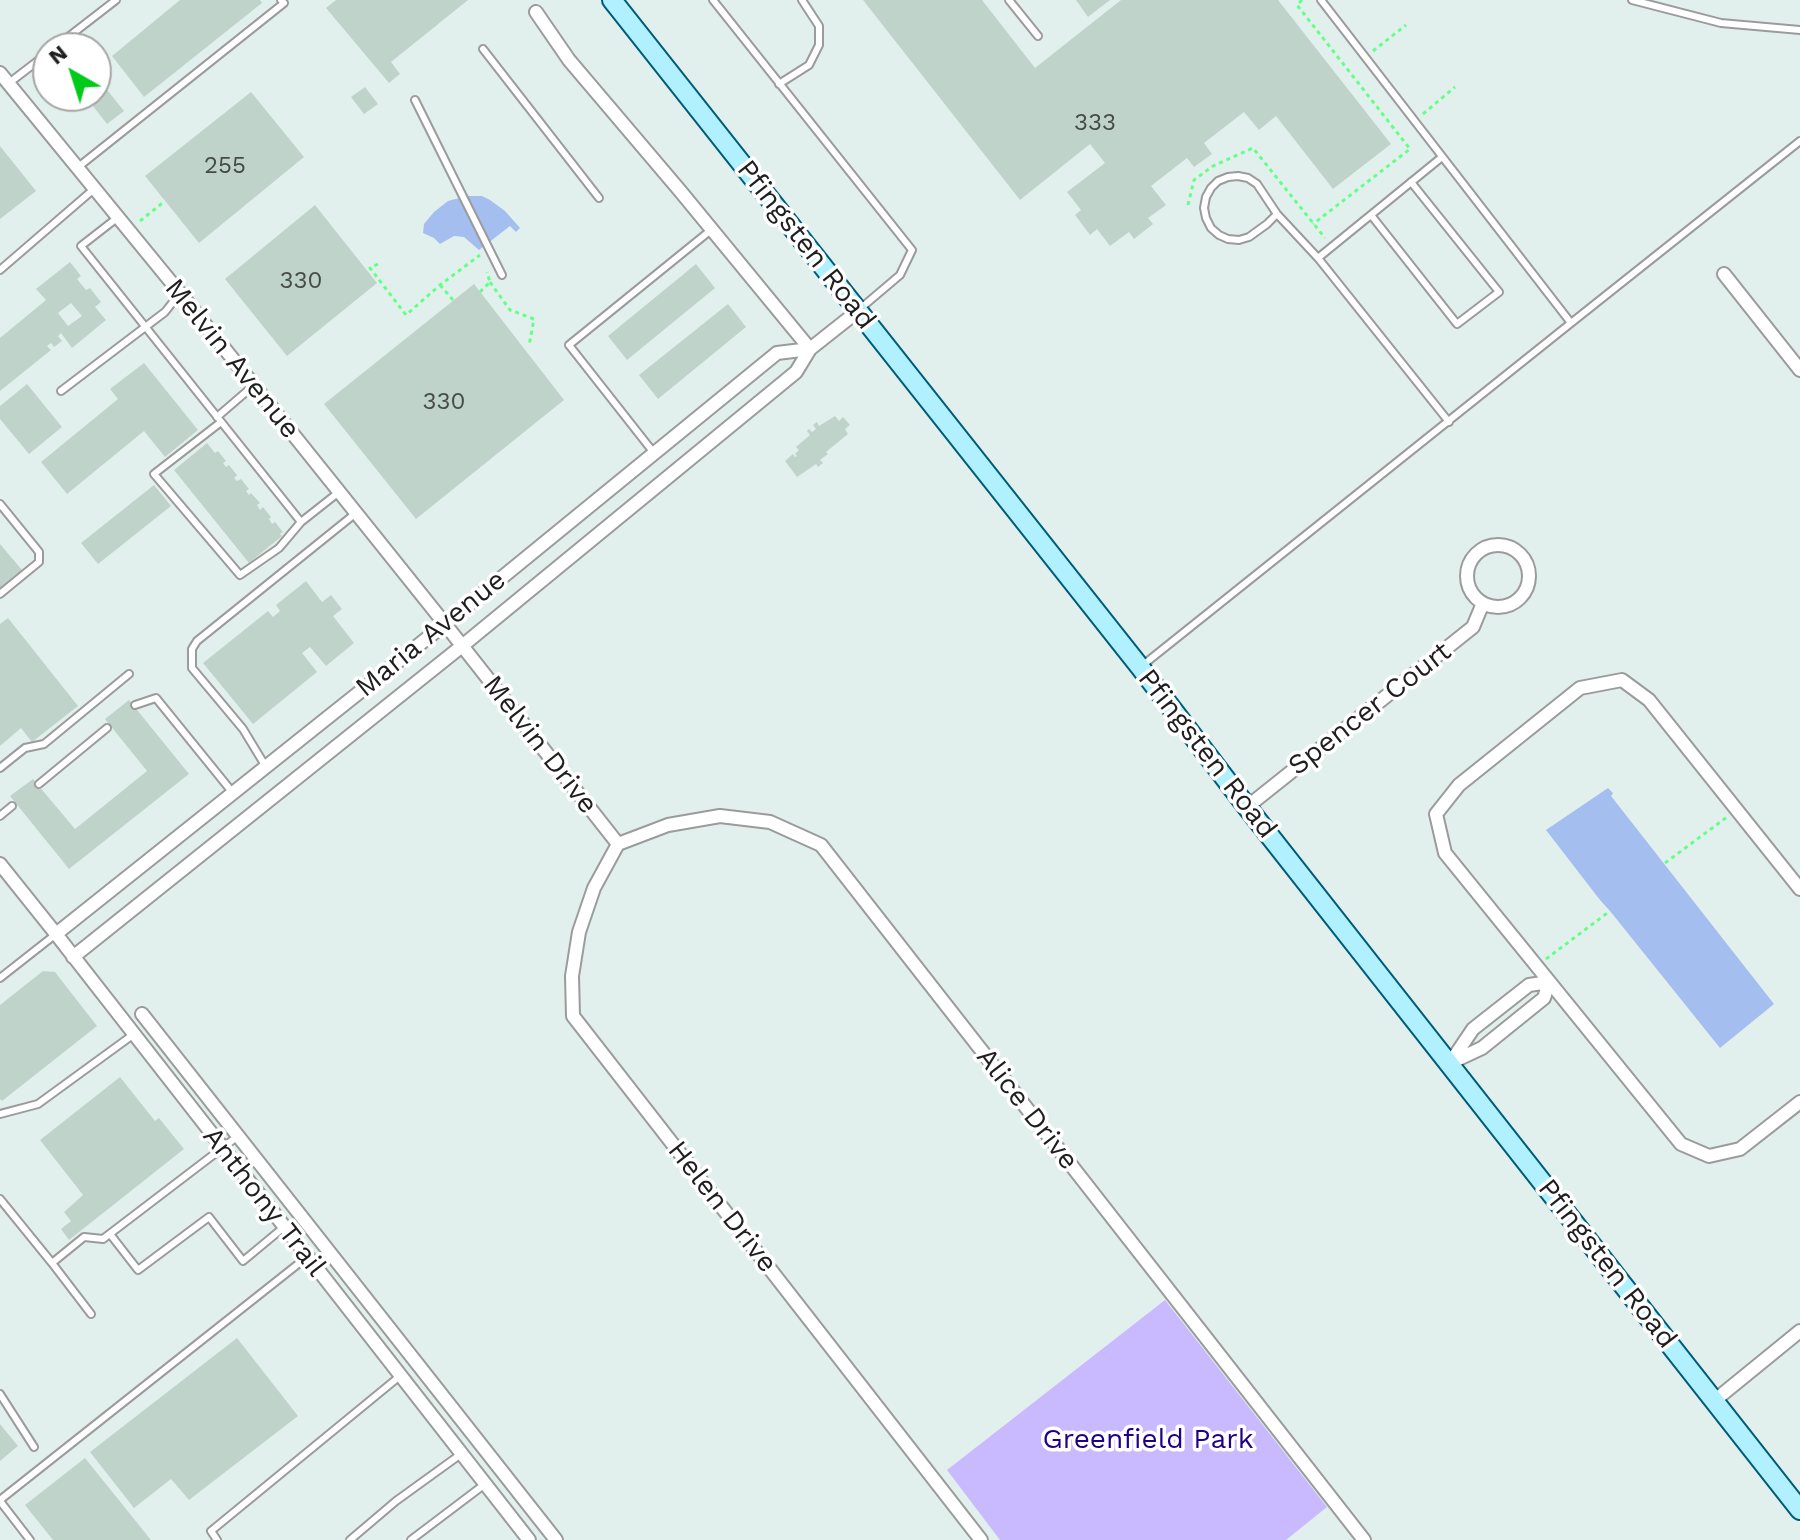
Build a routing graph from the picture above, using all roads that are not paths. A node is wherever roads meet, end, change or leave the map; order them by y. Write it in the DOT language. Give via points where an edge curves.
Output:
graph roads {
  1 [pos="116,0"];
  2 [pos="281,0"];
  3 [pos="612,0"];
  4 [pos="713,0"];
  5 [pos="802,0"];
  6 [pos="1009,0"];
  7 [pos="1321,0"];
  8 [pos="1632,0"];
  9 [pos="536,12"];
  10 [pos="1800,30"];
  11 [pos="75,32"];
  12 [pos="1038,36"];
  13 [pos="483,49"];
  14 [pos="32,62"];
  15 [pos="4,78"];
  16 [pos="779,84"];
  17 [pos="415,100"];
  18 [pos="1800,141"];
  19 [pos="1442,157"];
  20 [pos="76,168"];
  21 [pos="1411,182"];
  22 [pos="94,189"];
  23 [pos="599,198"];
  24 [pos="1277,214"];
  25 [pos="1371,215"];
  26 [pos="117,218"];
  27 [pos="712,229"];
  28 [pos="1318,258"];
  29 [pos="0,270"];
  30 [pos="1724,274"];
  31 [pos="502,275"];
  32 [pos="180,293"];
  33 [pos="858,311"];
  34 [pos="1571,323"];
  35 [pos="146,328"];
  36 [pos="810,349"];
  37 [pos="1800,370"];
  38 [pos="253,386"];
  39 [pos="61,391"];
  40 [pos="219,419"];
  41 [pos="1449,422"];
  42 [pos="654,453"];
  43 [pos="339,492"];
  44 [pos="0,504"];
  45 [pos="356,513"];
  46 [pos="301,522"];
  47 [pos="0,594"];
  48 [pos="1483,603"];
  49 [pos="445,624"];
  50 [pos="462,646"];
  51 [pos="1140,667"];
  52 [pos="129,674"];
  53 [pos="135,705"];
  54 [pos="107,728"];
  55 [pos="266,767"];
  56 [pos="0,768"];
  57 [pos="39,784"];
  58 [pos="233,793"];
  59 [pos="12,806"];
  60 [pos="1247,807"];
  61 [pos="0,816"];
  62 [pos="618,844"];
  63 [pos="0,864"];
  64 [pos="1800,889"];
  65 [pos="56,934"];
  66 [pos="73,957"];
  67 [pos="0,978"];
  68 [pos="1549,982"];
  69 [pos="142,1014"];
  70 [pos="134,1034"];
  71 [pos="1450,1063"];
  72 [pos="1800,1102"];
  73 [pos="0,1114"];
  74 [pos="238,1136"];
  75 [pos="222,1148"];
  76 [pos="0,1199"];
  77 [pos="284,1227"];
  78 [pos="110,1234"];
  79 [pos="307,1257"];
  80 [pos="52,1263"];
  81 [pos="91,1314"];
  82 [pos="1800,1331"];
  83 [pos="400,1376"];
  84 [pos="0,1394"];
  85 [pos="1714,1401"];
  86 [pos="34,1447"];
  87 [pos="461,1454"];
  88 [pos="485,1484"];
  89 [pos="0,1500"];
  90 [pos="1800,1510"];
  91 [pos="30,1540"];
  92 [pos="217,1540"];
  93 [pos="350,1540"];
  94 [pos="411,1540"];
  95 [pos="529,1540"];
  96 [pos="556,1540"];
  97 [pos="981,1540"];
  98 [pos="1364,1540"];
  1 -- 11 [label="lane"];
  2 -- 20 [label="lane" via="284,3"];
  3 -- 33 [label="main road, Pfingsten Road"];
  4 -- 16 [label="lane"];
  5 -- 16 [label="lane" via="819,26 819,45 809,65"];
  6 -- 12 [label="lane"];
  7 -- 19 [label="lane"];
  8 -- 10 [label="lane" via="1721,23"];
  9 -- 27 [label="street" via="569,60"];
  13 -- 23 [label="lane"];
  14 -- 15 [label="lane"];
  15 -- 20 [label="street, Melvin Avenue"];
  16 -- 33 [label="lane" via="912,250 900,275"];
  17 -- 31 [label="lane"];
  18 -- 34 [label="lane"];
  19 -- 21 [label="lane"];
  19 -- 34 [label="lane"];
  20 -- 22 [label="street, Melvin Avenue"];
  21 -- 25 [label="lane"];
  21 -- 25 [label="lane" via="1499,292 1457,324"];
  22 -- 26 [label="street, Melvin Avenue"];
  22 -- 29 [label="lane"];
  24 -- 24 [label="lane" via="1257,184 1238,176 1218,181 1204,208 1211,228 1239,240"];
  24 -- 28 [label="lane"];
  25 -- 28 [label="lane"];
  26 -- 32 [label="street, Melvin Avenue"];
  26 -- 35 [label="lane" via="81,246"];
  27 -- 36 [label="street"];
  27 -- 42 [label="lane" via="569,345"];
  28 -- 41 [label="lane"];
  30 -- 37 [label="street"];
  32 -- 35 [label="lane"];
  32 -- 38 [label="street, Melvin Avenue"];
  33 -- 36 [label="street, Maria Avenue"];
  33 -- 51 [label="main road, Pfingsten Road"];
  34 -- 41 [label="lane"];
  35 -- 39 [label="lane"];
  35 -- 40 [label="lane"];
  36 -- 42 [label="street, Maria Avenue" via="777,353"];
  36 -- 50 [label="street, Maria Avenue" via="796,372"];
  38 -- 40 [label="lane"];
  38 -- 43 [label="street, Melvin Avenue"];
  40 -- 46 [label="lane"];
  40 -- 46 [label="lane" via="154,474 240,575 279,548"];
  41 -- 51 [label="lane"];
  42 -- 49 [label="street, Maria Avenue"];
  43 -- 45 [label="street, Melvin Avenue"];
  43 -- 46 [label="lane"];
  44 -- 47 [label="lane" via="39,552 39,562"];
  45 -- 49 [label="street, Melvin Avenue"];
  45 -- 55 [label="lane" via="192,649 192,668 243,729"];
  48 -- 48 [label="street" via="1514,603 1528,586 1528,565 1514,549 1496,545 1472,560 1470,589"];
  48 -- 60 [label="street, Spencer Court" via="1473,627"];
  49 -- 50 [label="street, Melvin Avenue"];
  49 -- 55 [label="street, Maria Avenue"];
  50 -- 62 [label="street, Melvin Drive"];
  50 -- 66 [label="street, Maria Avenue"];
  51 -- 60 [label="main road, Pfingsten Road"];
  52 -- 56 [label="lane" via="44,744 25,748"];
  53 -- 58 [label="lane" via="156,698"];
  54 -- 57 [label="lane"];
  55 -- 58 [label="street, Maria Avenue"];
  58 -- 65 [label="street, Maria Avenue"];
  59 -- 61 [label="lane"];
  60 -- 71 [label="main road, Pfingsten Road"];
  62 -- 97 [label="street, Helen Drive" via="594,888 579,932 573,1016"];
  62 -- 98 [label="street, Alice Drive" via="668,825 720,816 770,822 821,845"];
  63 -- 65 [label="street, Anthony Trail"];
  64 -- 68 [label="street" via="1649,700 1622,680 1580,688 1459,785 1436,814 1445,853"];
  65 -- 66 [label="street, Anthony Trail"];
  65 -- 67 [label="lane"];
  66 -- 70 [label="street, Anthony Trail"];
  68 -- 71 [label="street" via="1544,998 1482,1048"];
  68 -- 71 [label="street" via="1529,985 1484,1020"];
  68 -- 72 [label="street" via="1681,1144 1709,1156 1740,1149"];
  69 -- 74 [label="street, Anthony Trail"];
  70 -- 73 [label="lane" via="38,1104"];
  70 -- 75 [label="street, Anthony Trail"];
  71 -- 85 [label="main road, Pfingsten Road"];
  74 -- 75 [label="lane"];
  74 -- 96 [label="street, Anthony Trail"];
  75 -- 77 [label="street, Anthony Trail"];
  75 -- 78 [label="lane"];
  76 -- 80 [label="lane"];
  77 -- 78 [label="lane" via="243,1261 209,1217 138,1270"];
  77 -- 79 [label="street, Anthony Trail"];
  78 -- 80 [label="lane" via="103,1239 84,1237"];
  79 -- 83 [label="street, Anthony Trail"];
  79 -- 89 [label="lane"];
  80 -- 81 [label="lane"];
  82 -- 85 [label="street"];
  83 -- 87 [label="street, Anthony Trail"];
  83 -- 92 [label="lane" via="211,1531"];
  84 -- 86 [label="lane"];
  85 -- 90 [label="main road, Pfingsten Road"];
  87 -- 88 [label="street, Anthony Trail"];
  87 -- 93 [label="lane"];
  88 -- 94 [label="lane"];
  88 -- 95 [label="street, Anthony Trail"];
  89 -- 91 [label="lane"];
}
